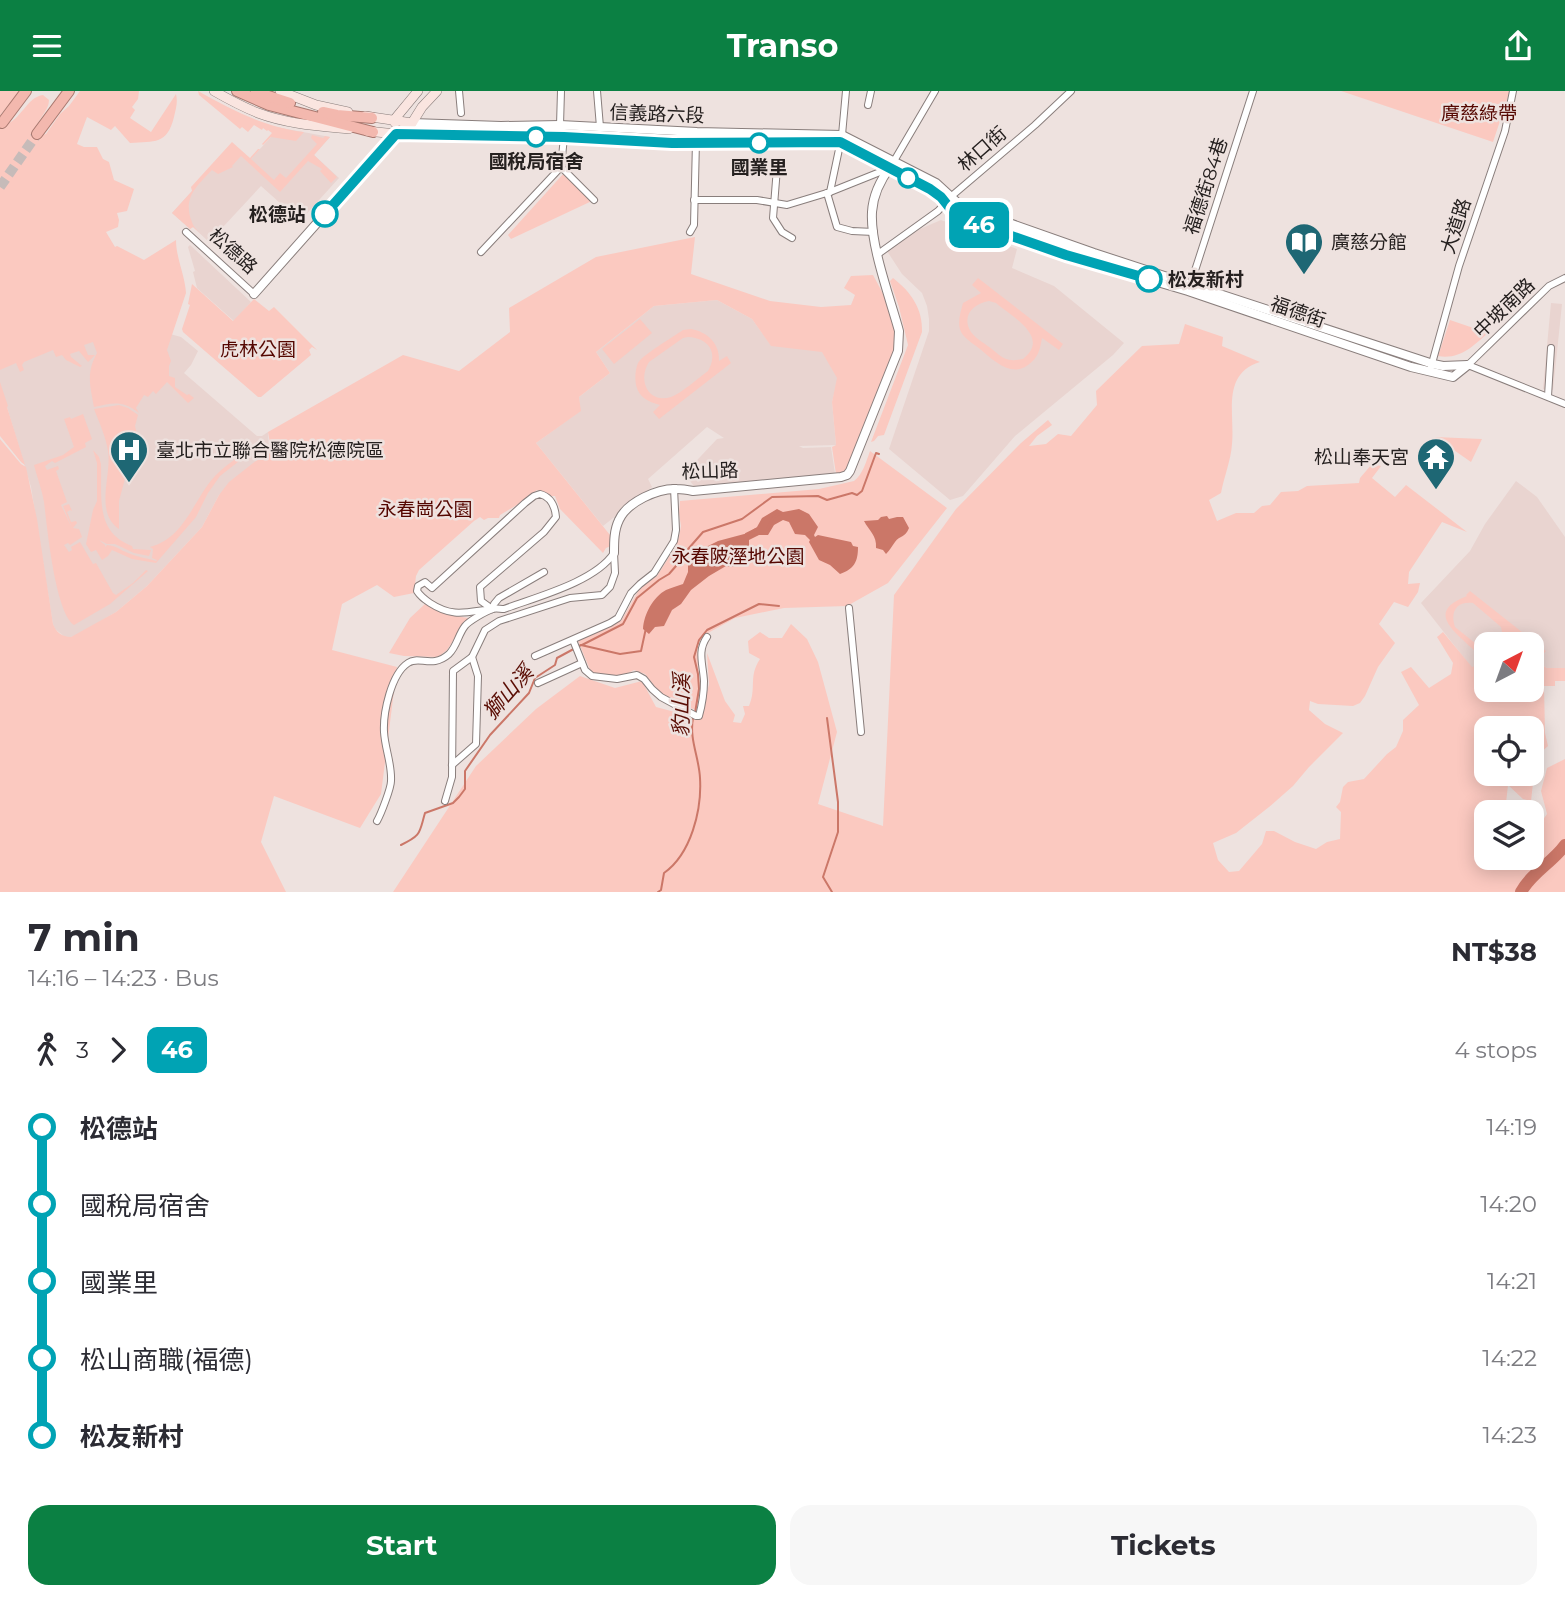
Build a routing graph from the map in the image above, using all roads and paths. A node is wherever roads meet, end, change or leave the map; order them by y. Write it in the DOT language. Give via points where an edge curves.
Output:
graph roads {
  1 [pos="26,91"];
  2 [pos="33,91"];
  3 [pos="214,91"];
  4 [pos="237,91"];
  5 [pos="255,91"];
  6 [pos="280,91"];
  7 [pos="418,91"];
  8 [pos="436,91"];
  9 [pos="459,91"];
  10 [pos="561,91"];
  11 [pos="597,91"];
  12 [pos="846,91"];
  13 [pos="871,91"];
  14 [pos="935,91"];
  15 [pos="1071,91"];
  16 [pos="1253,91"];
  17 [pos="1513,91"];
  18 [pos="63,93"];
  19 [pos="869,105"];
  20 [pos="461,113"];
  21 [pos="372,118"];
  22 [pos="394,120"];
  23 [pos="412,123"];
  24 [pos="560,125"];
  25 [pos="600,127"];
  26 [pos="373,132"];
  27 [pos="697,132"];
  28 [pos="37,134"];
  29 [pos="396,134"];
  30 [pos="564,137"];
  31 [pos="841,139"];
  32 [pos="695,143"];
  33 [pos="892,164"];
  34 [pos="561,167"];
  35 [pos="777,169"];
  36 [pos="829,193"];
  37 [pos="948,199"];
  38 [pos="694,200"];
  39 [pos="594,201"];
  40 [pos="774,202"];
  41 [pos="186,232"];
  42 [pos="690,232"];
  43 [pos="874,232"];
  44 [pos="792,238"];
  45 [pos="481,253"];
  46 [pos="878,254"];
  47 [pos="1565,278"];
  48 [pos="1189,287"];
  49 [pos="254,293"];
  50 [pos="1551,348"];
  51 [pos="1468,365"];
  52 [pos="1431,367"];
  53 [pos="1548,396"];
  54 [pos="1565,404"];
  55 [pos="674,488"];
  56 [pos="614,553"];
  57 [pos="544,572"];
  58 [pos="481,601"];
  59 [pos="849,608"];
  60 [pos="492,609"];
  61 [pos="478,614"];
  62 [pos="701,638"];
  63 [pos="573,640"];
  64 [pos="534,656"];
  65 [pos="472,657"];
  66 [pos="582,663"];
  67 [pos="538,683"];
  68 [pos="861,732"];
  69 [pos="452,765"];
  70 [pos="445,801"];
  71 [pos="377,821"];
  1 -- 2 [label="highway" via="5,119"];
  3 -- 26 [label="main road" via="282,120"];
  4 -- 26 [label="highway" via="269,105"];
  5 -- 21 [label="highway" via="315,110"];
  6 -- 21 [label="main road"];
  7 -- 22 [label="main road"];
  8 -- 23 [label="main road, 松德路"];
  9 -- 20 [label="street"];
  10 -- 24 [label="street"];
  11 -- 25 [label="street"];
  12 -- 31 [label="street"];
  13 -- 19 [label="street"];
  14 -- 33 [label="street, 松山路"];
  15 -- 37 [label="street, 林口街"];
  16 -- 48 [label="street, 福德街84巷"];
  17 -- 52 [label="street, 大道路" via="1505,131 1459,266"];
  18 -- 28 [label="highway"];
  21 -- 22 [label="main road"];
  22 -- 23 [label="main road"];
  22 -- 29 [label="main road"];
  23 -- 24 [label="street, 信義路六段"];
  23 -- 29 [label="main road, 松德路"];
  24 -- 25 [label="street, 信義路六段"];
  25 -- 27 [label="street, 信義路六段"];
  26 -- 29 [label="main road"];
  27 -- 31 [label="street, 信義路六段"];
  27 -- 32 [label="street"];
  29 -- 30 [label="street, 信義路六段"];
  29 -- 49 [label="street, 松德路"];
  30 -- 32 [label="street, 信義路六段"];
  30 -- 34 [label="street"];
  31 -- 32 [label="street, 信義路六段"];
  31 -- 33 [label="street, 信義路六段"];
  31 -- 36 [label="street"];
  32 -- 38 [label="street"];
  33 -- 36 [label="street"];
  33 -- 37 [label="street, 福德街" via="936,183"];
  33 -- 43 [label="street, 松山路" via="876,194"];
  34 -- 39 [label="street"];
  34 -- 45 [label="street"];
  35 -- 40 [label="street"];
  36 -- 40 [label="street" via="787,205"];
  36 -- 43 [label="street" via="837,227"];
  37 -- 46 [label="street, 林口街"];
  37 -- 48 [label="street, 福德街"];
  38 -- 40 [label="street"];
  38 -- 42 [label="street"];
  40 -- 44 [label="street" via="772,218"];
  41 -- 49 [label="street, 松德路"];
  43 -- 46 [label="street, 松山路"];
  46 -- 55 [label="street, 松山路" via="900,341 847,475 694,491"];
  47 -- 51 [label="street, 中坡南路" via="1549,286"];
  48 -- 52 [label="street, 福德街" via="1368,353"];
  50 -- 53 [label="street"];
  51 -- 52 [label="street, 福德街" via="1453,377"];
  51 -- 53 [label="street"];
  53 -- 54 [label="street"];
  55 -- 56 [label="street, 松山路" via="642,497 625,511 615,535"];
  55 -- 63 [label="street" via="674,541 654,573 631,593 618,618"];
  56 -- 60 [label="street" via="586,578 504,609"];
  56 -- 65 [label="street" via="615,573 602,595 570,598 499,621 485,630"];
  57 -- 60 [label="street" via="499,598"];
  58 -- 60 [label="street"];
  58 -- 61 [label="street"];
  58 -- 61 [label="street" via="480,587 553,523 555,509 546,496 534,496 525,503 432,588 425,582 418,586 420,596 435,606 448,612"];
  59 -- 68 [label="street"];
  60 -- 61 [label="street"];
  61 -- 71 [label="street" via="466,624 449,654 438,661 414,660 395,678 384,731 391,785"];
  62 -- 66 [label="street" via="708,637 700,652 704,682 699,716 661,697 641,677 592,676"];
  63 -- 64 [label="street"];
  63 -- 66 [label="street"];
  65 -- 69 [label="street" via="453,671"];
  65 -- 69 [label="street" via="478,676 476,744"];
  66 -- 67 [label="street"];
  69 -- 70 [label="street"];
}
